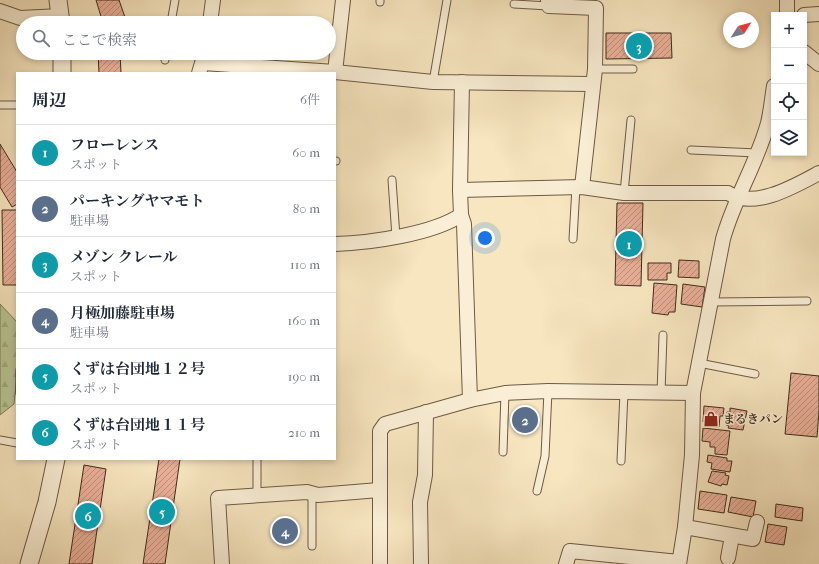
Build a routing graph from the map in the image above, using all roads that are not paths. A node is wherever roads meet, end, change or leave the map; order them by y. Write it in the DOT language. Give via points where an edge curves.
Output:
graph roads {
  1 [pos="175,0"];
  2 [pos="214,0"];
  3 [pos="343,0"];
  4 [pos="447,0"];
  5 [pos="787,0"];
  6 [pos="548,3"];
  7 [pos="514,4"];
  8 [pos="0,11"];
  9 [pos="787,12"];
  10 [pos="60,13"];
  11 [pos="819,14"];
  12 [pos="807,15"];
  13 [pos="36,16"];
  14 [pos="172,16"];
  15 [pos="211,16"];
  16 [pos="16,17"];
  17 [pos="807,54"];
  18 [pos="62,60"];
  19 [pos="202,63"];
  20 [pos="819,64"];
  21 [pos="633,68"];
  22 [pos="595,69"];
  23 [pos="62,72"];
  24 [pos="335,72"];
  25 [pos="336,72"];
  26 [pos="433,82"];
  27 [pos="462,82"];
  28 [pos="592,84"];
  29 [pos="771,104"];
  30 [pos="16,105"];
  31 [pos="0,106"];
  32 [pos="631,120"];
  33 [pos="691,150"];
  34 [pos="757,153"];
  35 [pos="819,172"];
  36 [pos="392,180"];
  37 [pos="579,187"];
  38 [pos="460,190"];
  39 [pos="624,193"];
  40 [pos="737,199"];
  41 [pos="461,215"];
  42 [pos="396,237"];
  43 [pos="573,239"];
  44 [pos="336,244"];
  45 [pos="807,301"];
  46 [pos="711,302"];
  47 [pos="663,335"];
  48 [pos="699,363"];
  49 [pos="755,374"];
  50 [pos="548,391"];
  51 [pos="624,392"];
  52 [pos="506,393"];
  53 [pos="661,393"];
  54 [pos="694,393"];
  55 [pos="470,400"];
  56 [pos="426,412"];
  57 [pos="0,440"];
  58 [pos="16,443"];
  59 [pos="502,452"];
  60 [pos="56,460"];
  61 [pos="257,460"];
  62 [pos="622,461"];
  63 [pos="379,490"];
  64 [pos="537,491"];
  65 [pos="312,494"];
  66 [pos="258,496"];
  67 [pos="757,522"];
  68 [pos="685,527"];
  69 [pos="732,536"];
  70 [pos="312,546"];
  71 [pos="728,558"];
  72 [pos="679,563"];
  73 [pos="29,564"];
  74 [pos="222,564"];
  75 [pos="380,564"];
  76 [pos="421,564"];
  77 [pos="566,564"];
  1 -- 14 [label="lane"];
  2 -- 15 [label="street"];
  3 -- 24 [label="street"];
  4 -- 26 [label="lane"];
  5 -- 9 [label="street"];
  6 -- 7 [label="lane"];
  6 -- 22 [label="street" via="596,8"];
  8 -- 16 [label="street"];
  10 -- 13 [label="street"];
  11 -- 12 [label="street"];
  17 -- 20 [label="street"];
  18 -- 23 [label="street"];
  19 -- 24 [label="street"];
  21 -- 22 [label="lane"];
  22 -- 28 [label="street"];
  25 -- 26 [label="street"];
  26 -- 27 [label="street"];
  27 -- 28 [label="street"];
  27 -- 38 [label="street"];
  28 -- 37 [label="street"];
  29 -- 34 [label="street" via="768,123"];
  30 -- 31 [label="lane"];
  32 -- 39 [label="lane"];
  33 -- 34 [label="lane"];
  34 -- 40 [label="street"];
  35 -- 40 [label="street" via="761,199"];
  36 -- 42 [label="lane"];
  37 -- 38 [label="street"];
  37 -- 39 [label="street"];
  37 -- 43 [label="lane"];
  38 -- 41 [label="street"];
  39 -- 40 [label="street" via="728,193"];
  40 -- 46 [label="street" via="723,239"];
  41 -- 42 [label="street" via="450,223"];
  41 -- 55 [label="street" via="464,224"];
  42 -- 44 [label="street"];
  45 -- 46 [label="lane"];
  46 -- 48 [label="street"];
  47 -- 53 [label="lane"];
  48 -- 49 [label="lane"];
  48 -- 54 [label="street"];
  50 -- 51 [label="street"];
  50 -- 52 [label="street"];
  50 -- 64 [label="lane" via="545,456"];
  51 -- 53 [label="street"];
  51 -- 62 [label="lane"];
  52 -- 55 [label="street"];
  52 -- 59 [label="lane"];
  53 -- 54 [label="street"];
  54 -- 68 [label="street" via="692,455"];
  55 -- 56 [label="street"];
  56 -- 63 [label="street" via="384,424 380,431"];
  56 -- 76 [label="street" via="425,475 420,502"];
  57 -- 58 [label="lane"];
  60 -- 73 [label="street"];
  61 -- 66 [label="lane"];
  63 -- 65 [label="street"];
  63 -- 75 [label="street"];
  65 -- 66 [label="street" via="307,492"];
  65 -- 70 [label="lane"];
  66 -- 74 [label="street" via="218,498"];
  67 -- 69 [label="street" via="753,539"];
  68 -- 69 [label="street"];
  68 -- 72 [label="street"];
  69 -- 71 [label="street"];
  72 -- 77 [label="street" via="570,551"];
}
